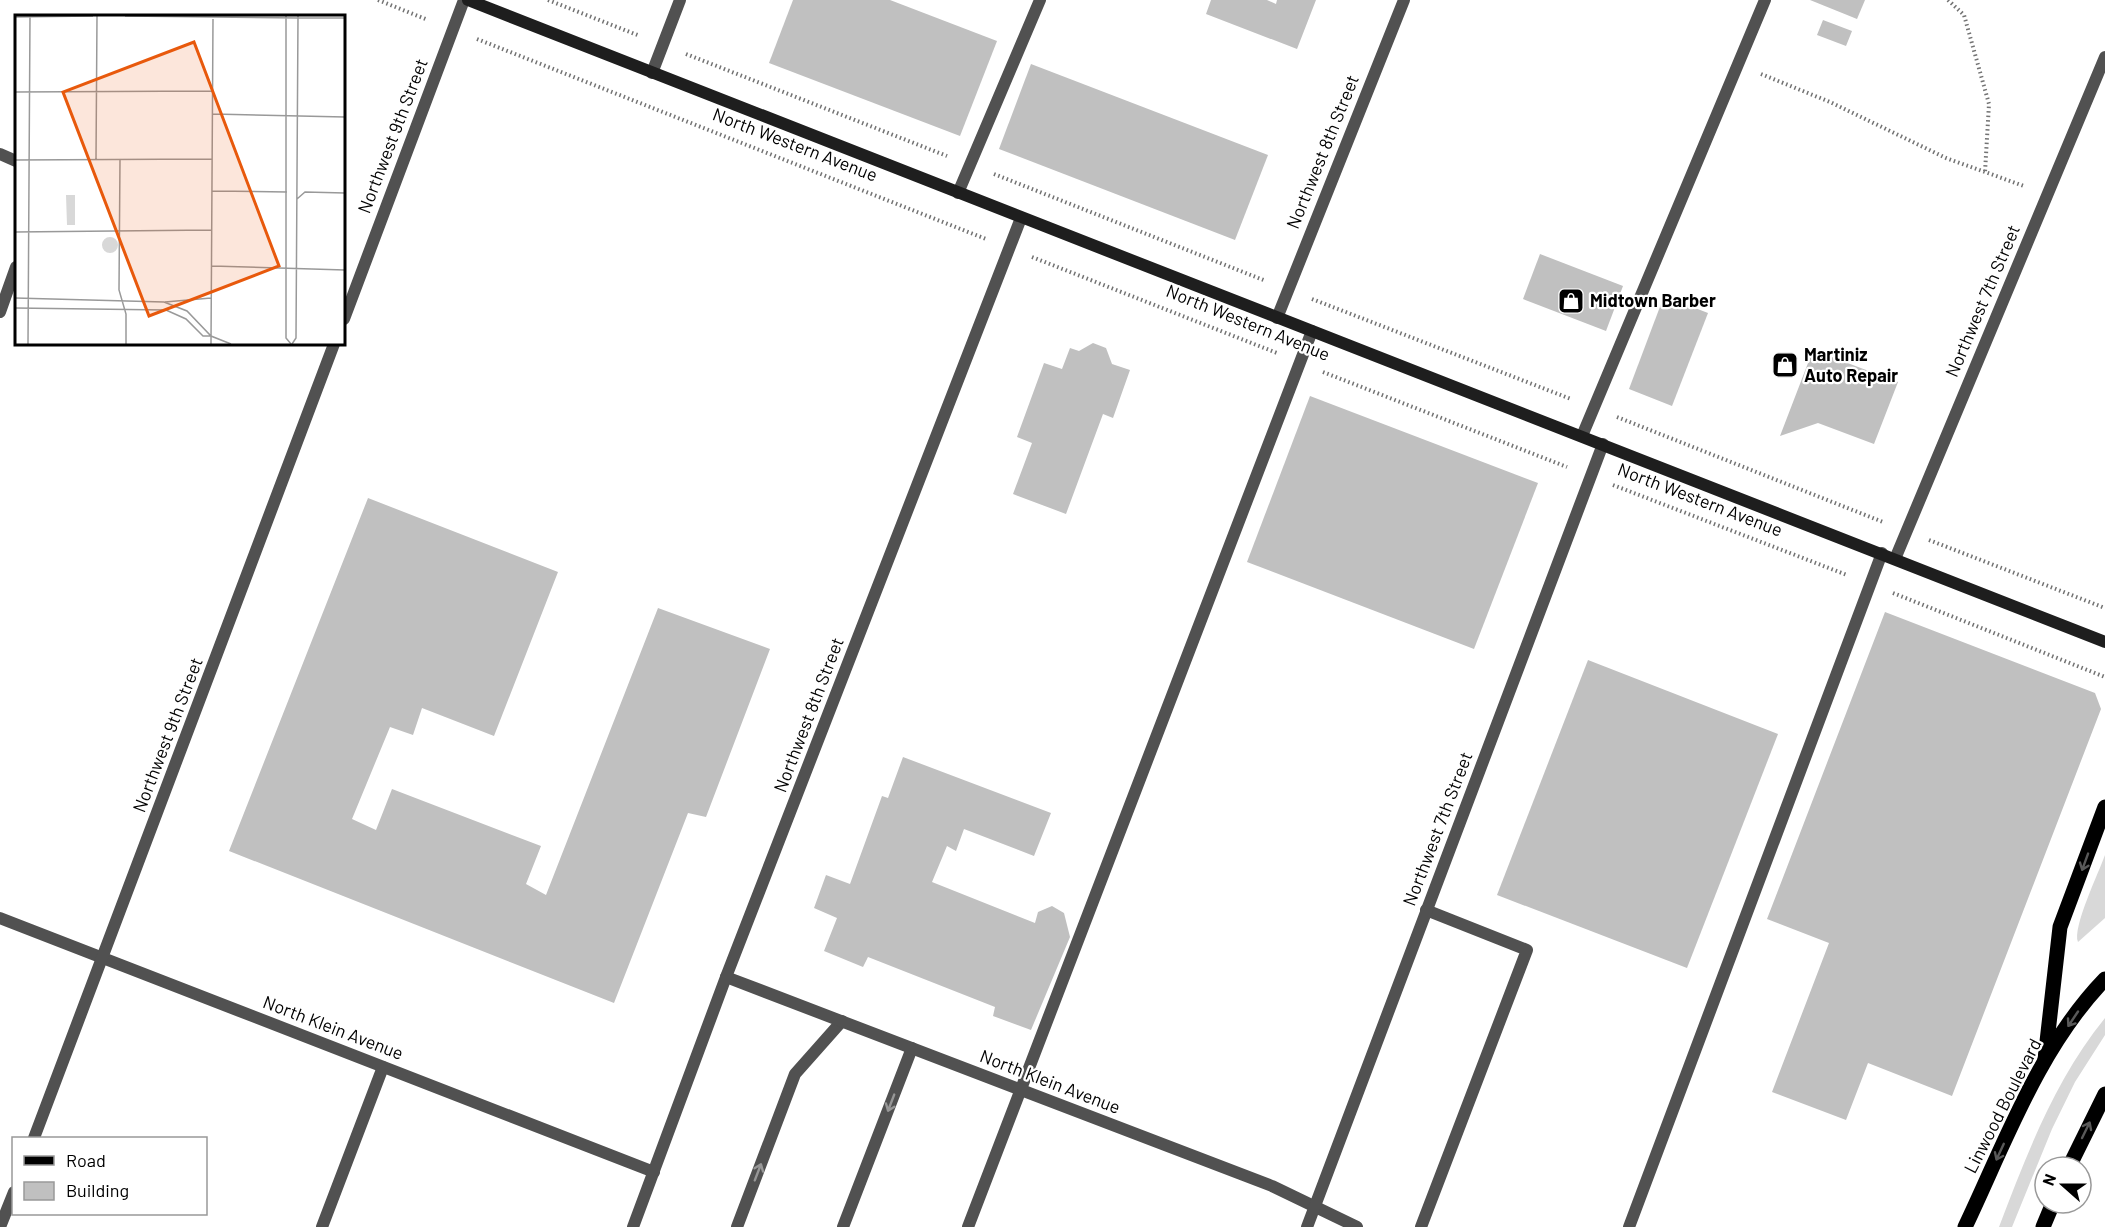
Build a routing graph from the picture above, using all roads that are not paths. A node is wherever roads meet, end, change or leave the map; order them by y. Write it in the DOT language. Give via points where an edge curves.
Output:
graph roads {
  1 [pos="466,0"];
  2 [pos="680,0"];
  3 [pos="1040,0"];
  4 [pos="1404,0"];
  5 [pos="1765,0"];
  6 [pos="2105,57"];
  7 [pos="652,73"];
  8 [pos="0,154"];
  9 [pos="15,161"];
  10 [pos="958,193"];
  11 [pos="1021,218"];
  12 [pos="15,270"];
  13 [pos="349,289"];
  14 [pos="0,312"];
  15 [pos="345,313"];
  16 [pos="1277,318"];
  17 [pos="1312,331"];
  18 [pos="334,345"];
  19 [pos="1582,436"];
  20 [pos="1603,444"];
  21 [pos="1882,554"];
  22 [pos="1895,559"];
  23 [pos="2105,642"];
  24 [pos="2105,807"];
  25 [pos="1426,910"];
  26 [pos="0,918"];
  27 [pos="103,958"];
  28 [pos="726,977"];
  29 [pos="2105,979"];
  30 [pos="842,1021"];
  31 [pos="912,1048"];
  32 [pos="2044,1062"];
  33 [pos="383,1067"];
  34 [pos="1022,1090"];
  35 [pos="2105,1094"];
  36 [pos="34,1137"];
  37 [pos="2076,1155"];
  38 [pos="654,1172"];
  39 [pos="12,1197"];
  40 [pos="1314,1207"];
  41 [pos="0,1227"];
  42 [pos="322,1227"];
  43 [pos="633,1227"];
  44 [pos="737,1227"];
  45 [pos="843,1227"];
  46 [pos="968,1227"];
  47 [pos="1307,1227"];
  48 [pos="1357,1227"];
  49 [pos="1421,1227"];
  50 [pos="1629,1227"];
  51 [pos="1965,1227"];
  1 -- 7 [label="main road, North Western Avenue"];
  1 -- 13 [label="street, Northwest 9th Street"];
  2 -- 7 [label="street"];
  3 -- 10 [label="street"];
  4 -- 16 [label="street, Northwest 8th Street"];
  5 -- 19 [label="street"];
  6 -- 22 [label="street, Northwest 7th Street"];
  7 -- 10 [label="main road, North Western Avenue"];
  8 -- 9 [label="street"];
  10 -- 11 [label="main road, North Western Avenue"];
  11 -- 16 [label="main road, North Western Avenue"];
  11 -- 28 [label="street, Northwest 8th Street"];
  12 -- 14 [label="street"];
  13 -- 15 [label="street, Northwest 9th Street"];
  16 -- 17 [label="main road, North Western Avenue"];
  17 -- 19 [label="main road, North Western Avenue"];
  17 -- 34 [label="street"];
  18 -- 27 [label="street, Northwest 9th Street"];
  19 -- 20 [label="main road, North Western Avenue"];
  20 -- 21 [label="main road, North Western Avenue"];
  20 -- 25 [label="street, Northwest 7th Street"];
  21 -- 22 [label="main road, North Western Avenue"];
  21 -- 50 [label="street"];
  22 -- 23 [label="main road, North Western Avenue"];
  24 -- 32 [label="main road, one-way" via="2060,927"];
  25 -- 40 [label="street, Northwest 7th Street"];
  25 -- 49 [label="street" via="1527,950"];
  26 -- 27 [label="street, North Klein Avenue"];
  27 -- 33 [label="street, North Klein Avenue"];
  27 -- 36 [label="street, Northwest 9th Street"];
  28 -- 30 [label="street, North Klein Avenue"];
  28 -- 38 [label="street, Northwest 8th Street"];
  29 -- 32 [label="main road, Linwood Boulevard, one-way" via="2088,996"];
  30 -- 31 [label="street, North Klein Avenue"];
  44 -- 30 [label="street, one-way" via="795,1074"];
  31 -- 34 [label="street, North Klein Avenue"];
  31 -- 45 [label="street, one-way"];
  32 -- 51 [label="main road, Linwood Boulevard, one-way"];
  33 -- 38 [label="street, North Klein Avenue"];
  33 -- 42 [label="street"];
  34 -- 40 [label="street, North Klein Avenue" via="1272,1186"];
  34 -- 46 [label="street"];
  37 -- 35 [label="main road, one-way"];
  38 -- 43 [label="street, Northwest 8th Street"];
  39 -- 41 [label="street"];
  40 -- 47 [label="street, Northwest 7th Street"];
  40 -- 48 [label="street, North Klein Avenue"];
}
